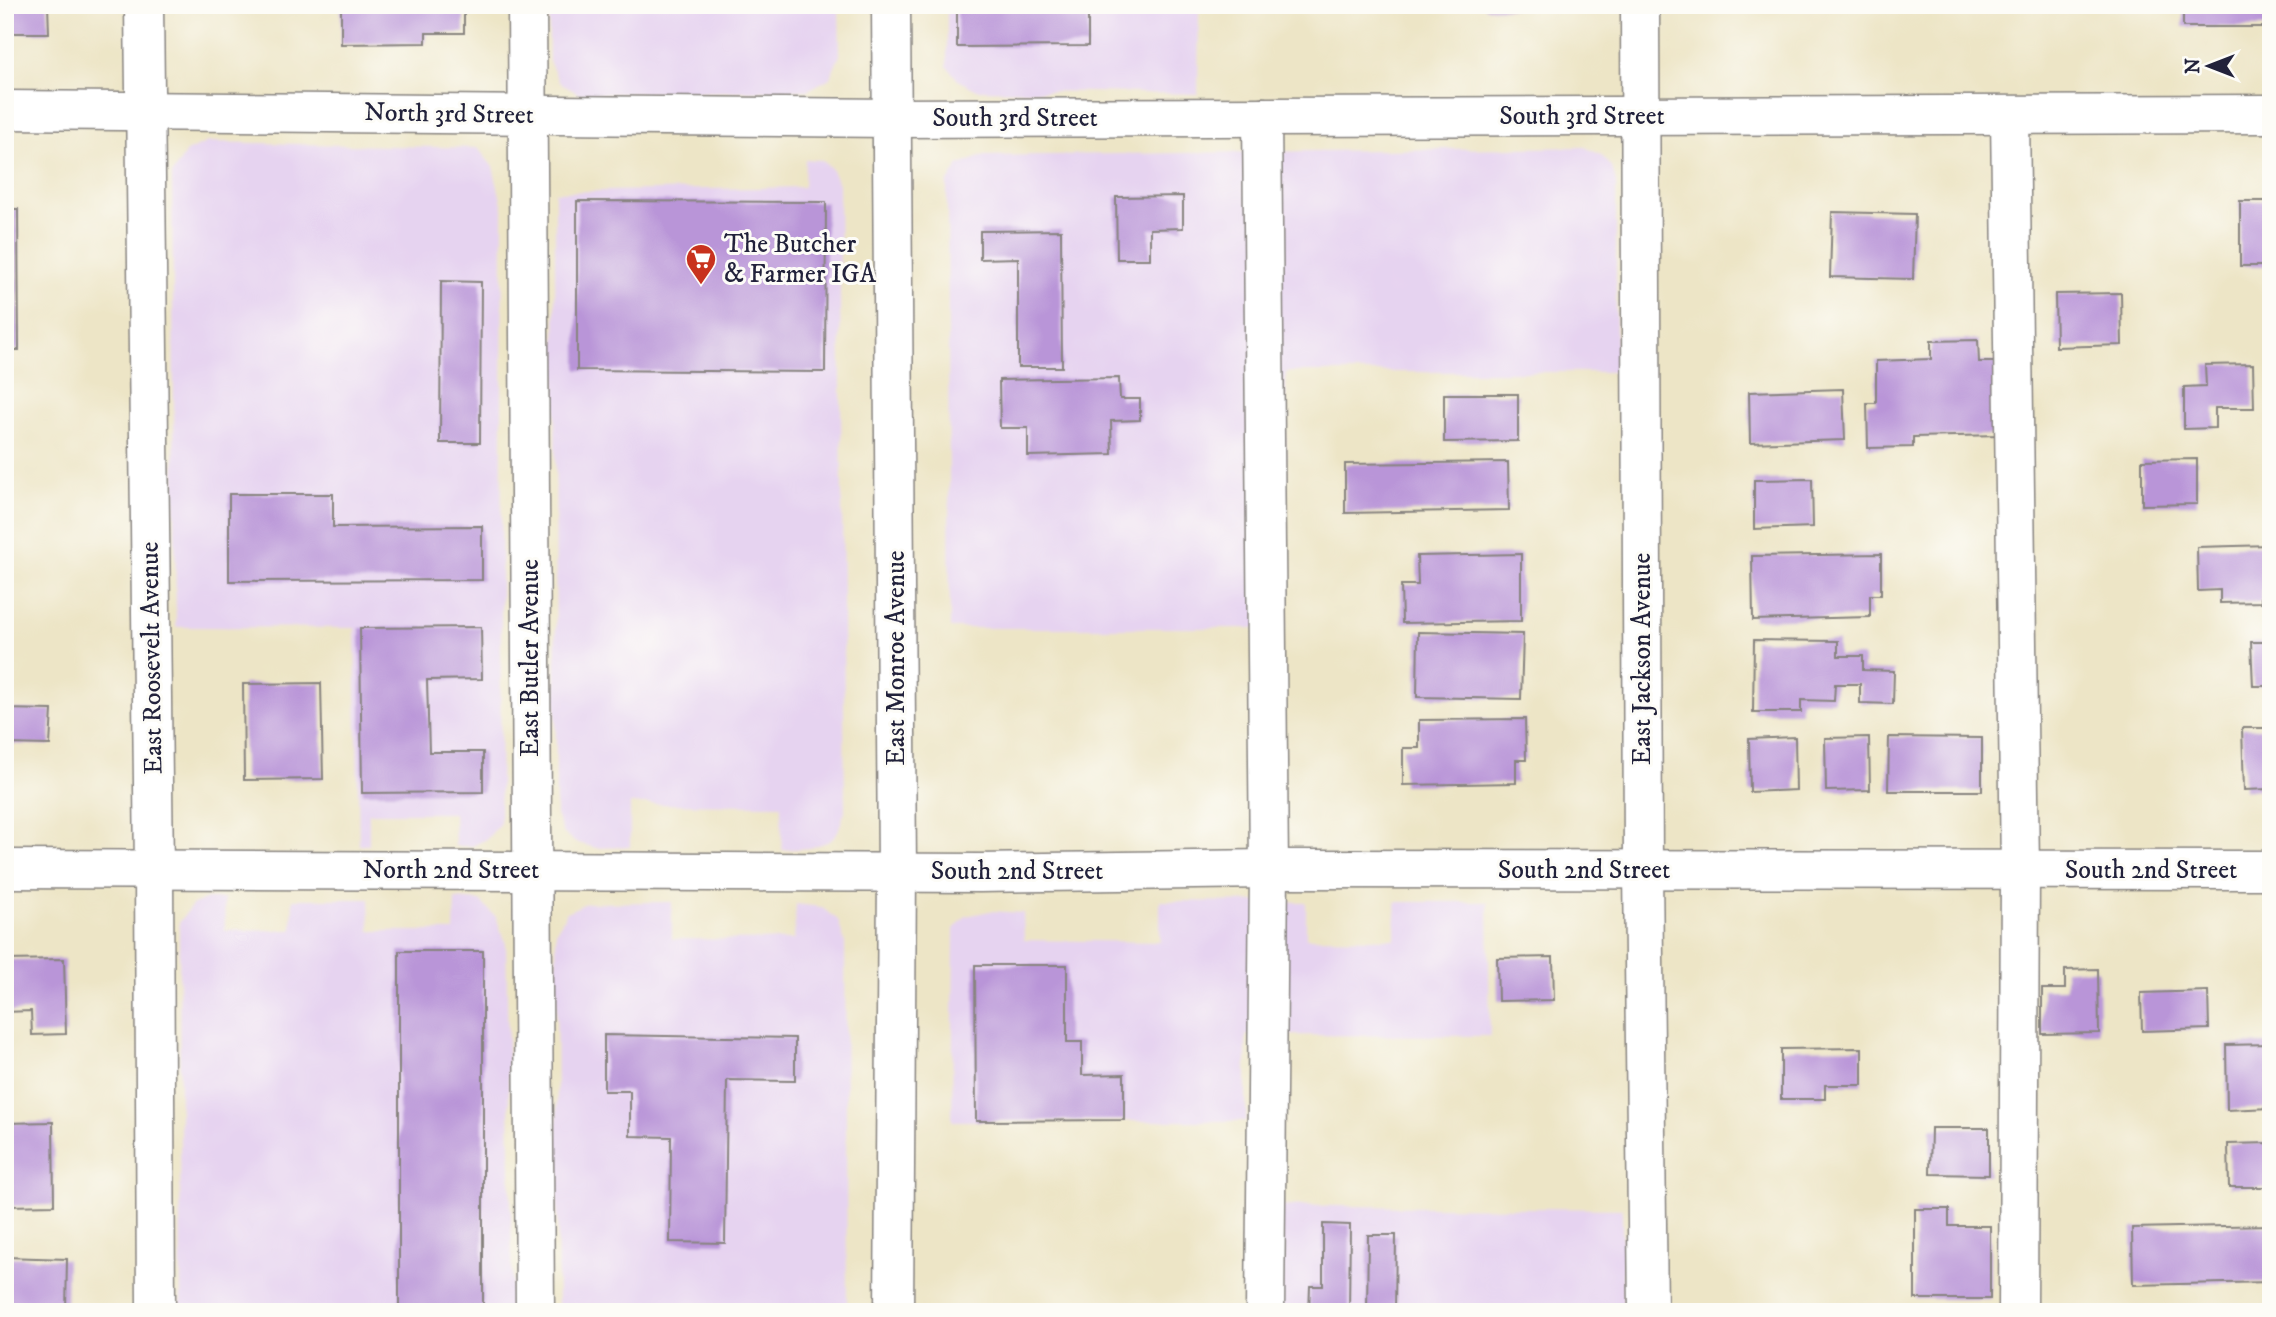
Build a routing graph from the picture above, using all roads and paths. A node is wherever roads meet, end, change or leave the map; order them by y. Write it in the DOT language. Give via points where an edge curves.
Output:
graph roads {
  1 [pos="144,5"];
  2 [pos="527,5"];
  3 [pos="891,5"];
  4 [pos="1640,5"];
  5 [pos="5,110"];
  6 [pos="146,111"];
  7 [pos="2271,114"];
  8 [pos="529,115"];
  9 [pos="1641,116"];
  10 [pos="2010,116"];
  11 [pos="1262,117"];
  12 [pos="892,118"];
  13 [pos="5,869"];
  14 [pos="1269,869"];
  15 [pos="155,870"];
  16 [pos="531,870"];
  17 [pos="1643,870"];
  18 [pos="2020,870"];
  19 [pos="2271,870"];
  20 [pos="897,872"];
  21 [pos="156,1312"];
  22 [pos="535,1312"];
  23 [pos="894,1312"];
  24 [pos="1265,1312"];
  25 [pos="1648,1312"];
  26 [pos="2018,1312"];
  1 -- 6 [label="street, East Roosevelt Avenue"];
  2 -- 8 [label="street, East Butler Avenue"];
  3 -- 12 [label="street, East Monroe Avenue"];
  4 -- 9 [label="street, East Jackson Avenue"];
  5 -- 6 [label="street, North 3rd Street"];
  6 -- 8 [label="street, North 3rd Street"];
  6 -- 15 [label="street, East Roosevelt Avenue"];
  7 -- 10 [label="street, South 3rd Street"];
  8 -- 12 [label="street, North 3rd Street"];
  8 -- 16 [label="street, East Butler Avenue"];
  9 -- 10 [label="street, South 3rd Street"];
  9 -- 11 [label="street, South 3rd Street"];
  9 -- 17 [label="street, East Jackson Avenue"];
  10 -- 18 [label="street"];
  11 -- 12 [label="street, South 3rd Street"];
  11 -- 14 [label="street"];
  12 -- 20 [label="street, East Monroe Avenue"];
  13 -- 15 [label="street, North 2nd Street"];
  14 -- 17 [label="street, South 2nd Street"];
  14 -- 20 [label="street, South 2nd Street"];
  14 -- 24 [label="street"];
  15 -- 16 [label="street, North 2nd Street"];
  15 -- 21 [label="street, East Roosevelt Avenue"];
  16 -- 20 [label="street, North 2nd Street"];
  16 -- 22 [label="street, East Butler Avenue"];
  17 -- 18 [label="street, South 2nd Street"];
  17 -- 25 [label="street, East Jackson Avenue"];
  18 -- 19 [label="street, South 2nd Street"];
  18 -- 26 [label="street"];
  20 -- 23 [label="street, East Monroe Avenue"];
}
